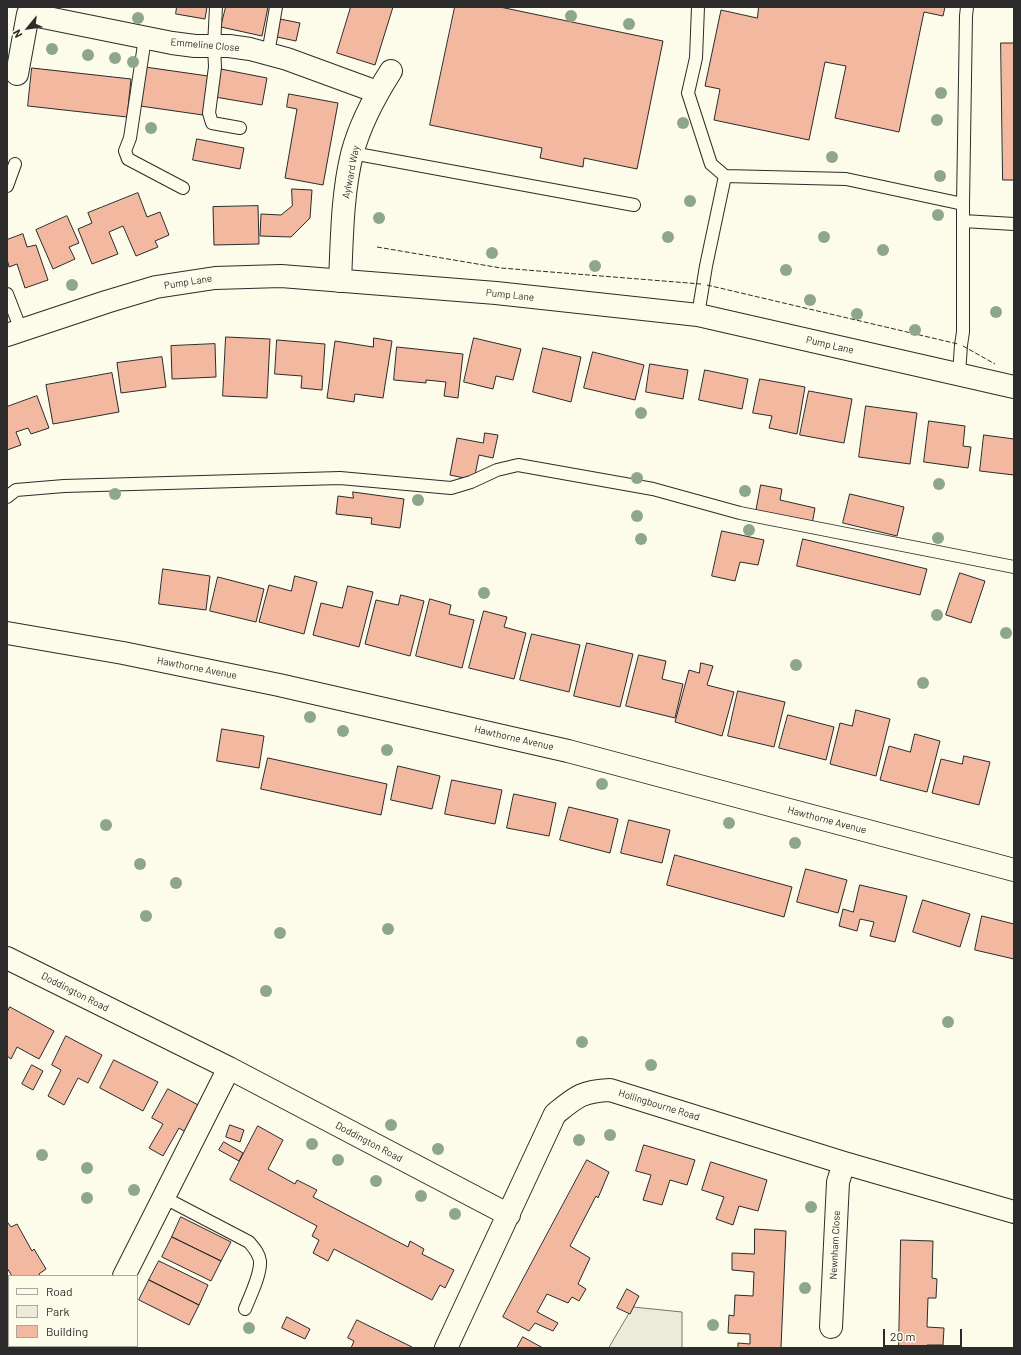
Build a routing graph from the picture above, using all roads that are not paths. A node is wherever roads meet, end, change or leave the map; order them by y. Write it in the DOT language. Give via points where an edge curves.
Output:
graph roads {
  1 [pos="216,7"];
  2 [pos="276,7"];
  3 [pos="698,7"];
  4 [pos="967,7"];
  5 [pos="28,11"];
  6 [pos="145,38"];
  7 [pos="214,46"];
  8 [pos="268,54"];
  9 [pos="390,71"];
  10 [pos="17,74"];
  11 [pos="377,92"];
  12 [pos="240,128"];
  13 [pos="352,153"];
  14 [pos="15,164"];
  15 [pos="725,176"];
  16 [pos="7,186"];
  17 [pos="183,188"];
  18 [pos="963,204"];
  19 [pos="634,205"];
  20 [pos="963,221"];
  21 [pos="1014,224"];
  22 [pos="340,281"];
  23 [pos="7,294"];
  24 [pos="698,315"];
  25 [pos="14,333"];
  26 [pos="959,374"];
  27 [pos="1014,387"];
  28 [pos="7,497"];
  29 [pos="1014,568"];
  30 [pos="7,633"];
  31 [pos="1014,870"];
  32 [pos="7,958"];
  33 [pos="229,1068"];
  34 [pos="844,1163"];
  35 [pos="163,1197"];
  36 [pos="1014,1212"];
  37 [pos="509,1215"];
  38 [pos="124,1275"];
  39 [pos="245,1309"];
  40 [pos="831,1327"];
  41 [pos="446,1348"];
  1 -- 7 [label="lane"];
  2 -- 8 [label="lane"];
  3 -- 15 [label="lane" via="696,58 688,93 711,164"];
  4 -- 18 [label="lane"];
  5 -- 6 [label="street, Emmeline Close"];
  5 -- 10 [label="street, Emmeline Close"];
  6 -- 7 [label="street, Emmeline Close" via="195,46"];
  6 -- 17 [label="lane" via="130,138 125,151 128,159"];
  7 -- 8 [label="street, Emmeline Close" via="250,49"];
  7 -- 12 [label="lane" via="215,67 209,113 212,123"];
  8 -- 11 [label="street, Emmeline Close"];
  9 -- 11 [label="street, Aylward Way"];
  11 -- 13 [label="street, Aylward Way"];
  13 -- 19 [label="lane"];
  13 -- 22 [label="street, Aylward Way" via="345,199"];
  14 -- 16 [label="lane"];
  15 -- 18 [label="lane" via="846,179"];
  15 -- 24 [label="lane"];
  18 -- 20 [label="lane"];
  20 -- 21 [label="lane"];
  20 -- 26 [label="lane" via="963,332"];
  22 -- 24 [label="street, Pump Lane" via="496,293"];
  22 -- 25 [label="street, Pump Lane" via="281,276 214,278 156,287"];
  23 -- 25 [label="lane"];
  24 -- 26 [label="street, Pump Lane"];
  26 -- 27 [label="street, Pump Lane"];
  28 -- 29 [label="lane" via="16,490 64,486 340,478 451,488 497,470 518,465 653,490 740,514"];
  30 -- 31 [label="street, Hawthorne Avenue" via="279,684 568,750"];
  32 -- 33 [label="street, Doddington Road"];
  33 -- 35 [label="street"];
  33 -- 37 [label="street, Doddington Road"];
  34 -- 36 [label="street, Hollingbourne Road"];
  34 -- 37 [label="street, Hollingbourne Road" via="610,1090 596,1090 576,1096 555,1114"];
  34 -- 40 [label="street, Newnham Close" via="838,1182"];
  35 -- 38 [label="street"];
  35 -- 39 [label="lane" via="249,1242 256,1250 260,1262 258,1275"];
  37 -- 41 [label="street, Hollingbourne Road"];
}
